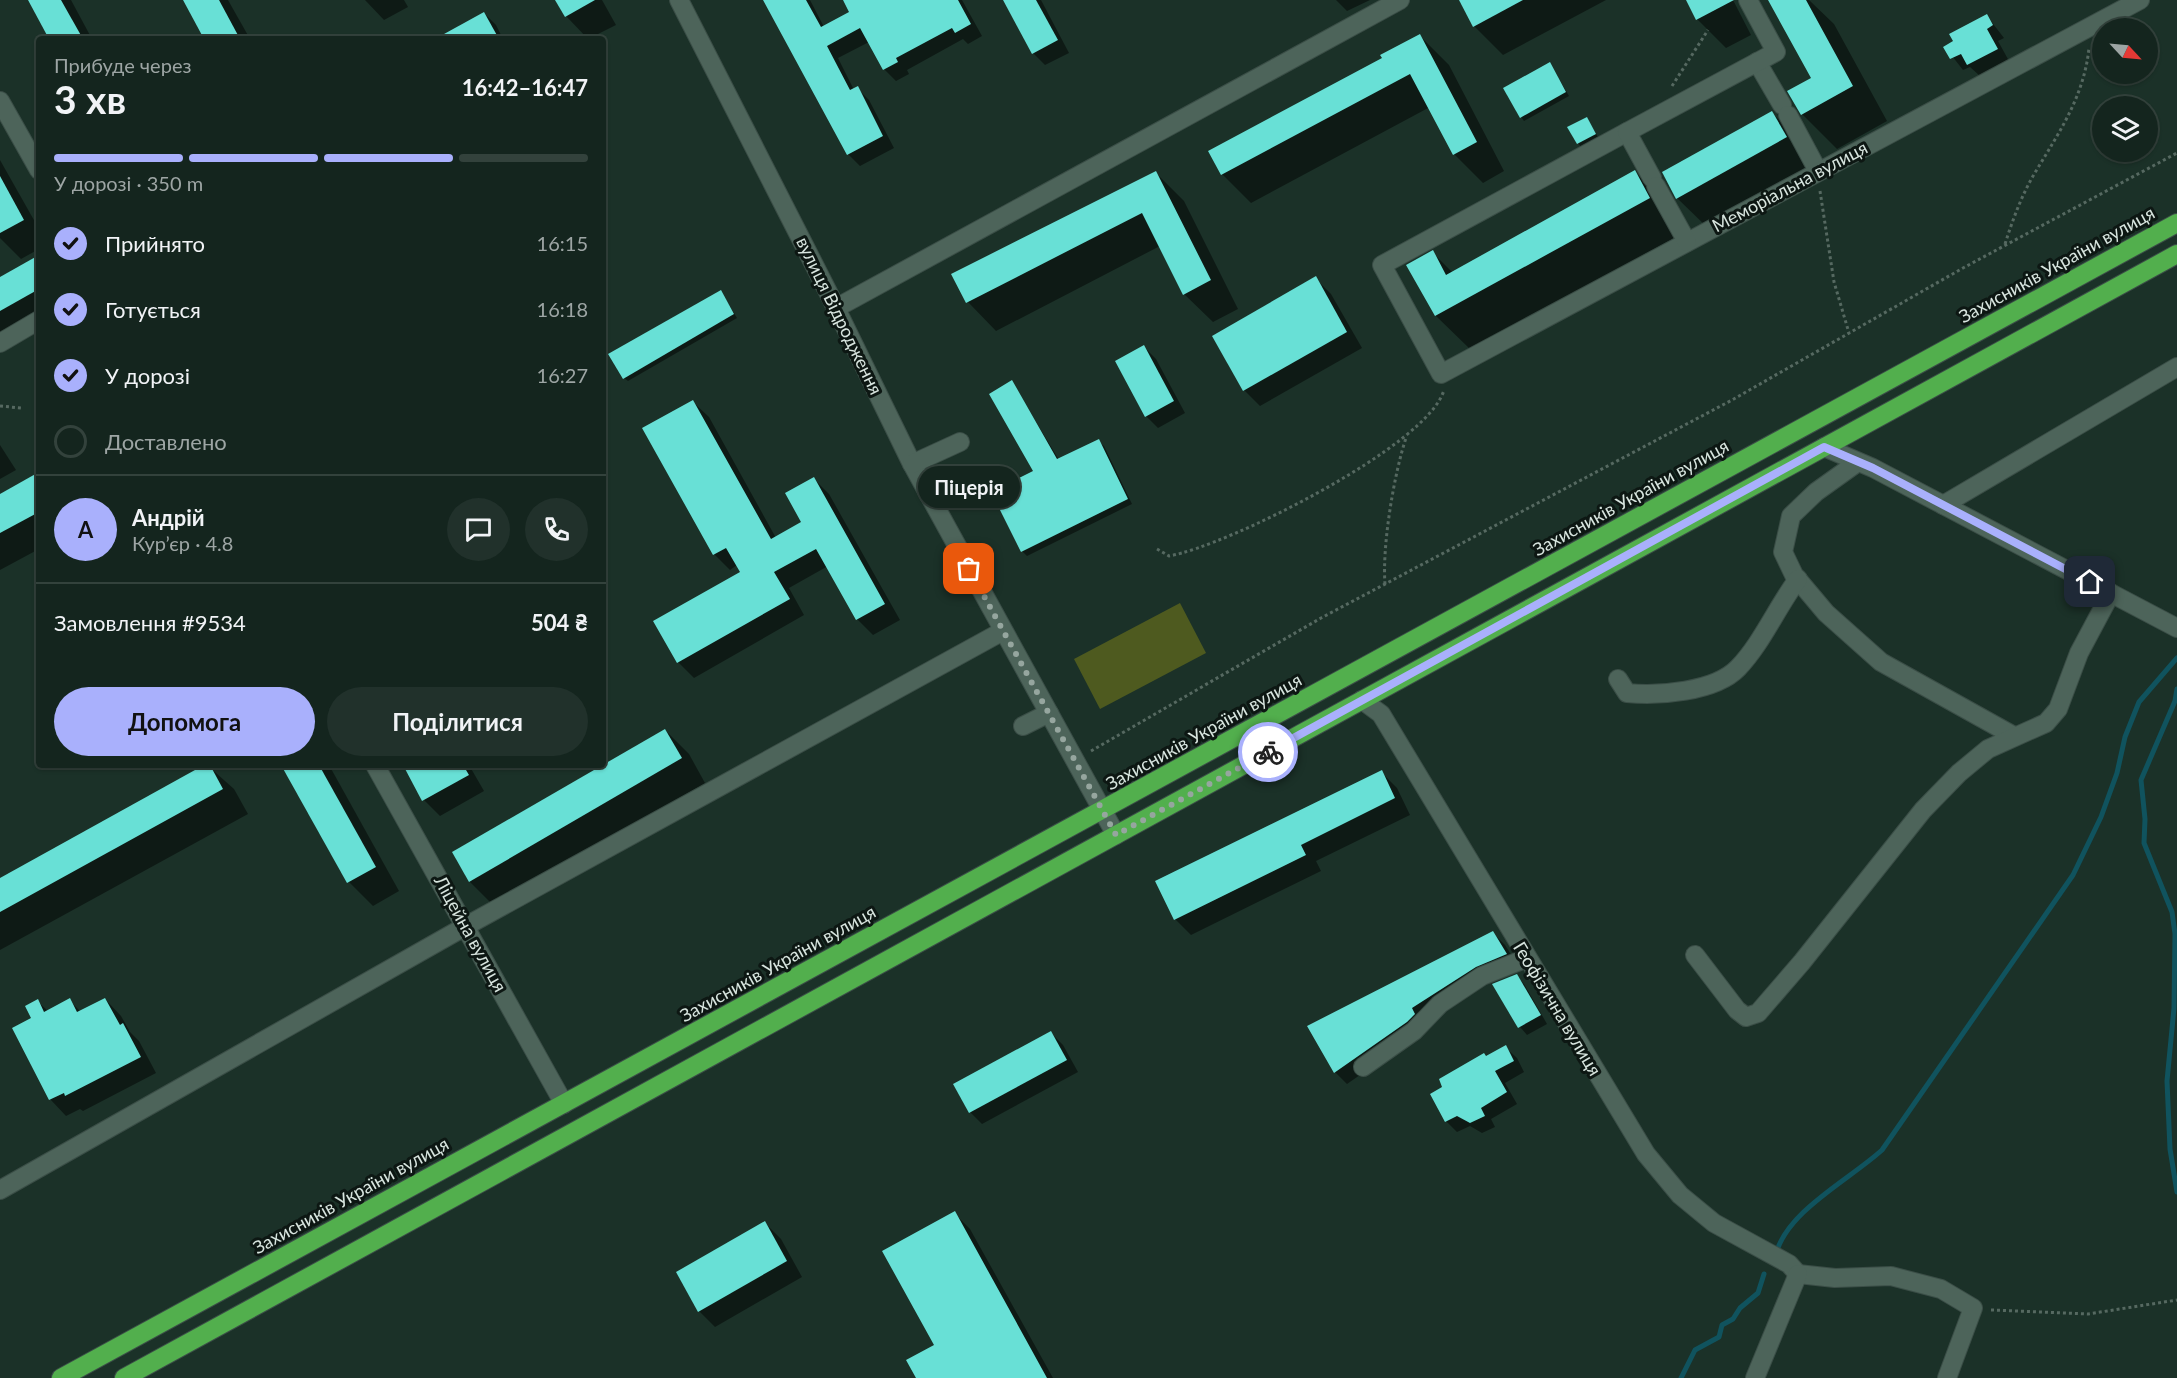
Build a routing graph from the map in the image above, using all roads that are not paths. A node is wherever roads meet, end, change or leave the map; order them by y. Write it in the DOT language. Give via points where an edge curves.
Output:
graph roads {
  1 [pos="679,0"];
  2 [pos="1400,0"];
  3 [pos="1748,0"];
  4 [pos="2140,0"];
  5 [pos="1757,62"];
  6 [pos="0,101"];
  7 [pos="1627,132"];
  8 [pos="36,165"];
  9 [pos="1818,171"];
  10 [pos="2177,223"];
  11 [pos="1687,242"];
  12 [pos="2177,254"];
  13 [pos="836,308"];
  14 [pos="36,322"];
  15 [pos="0,343"];
  16 [pos="2177,367"];
  17 [pos="960,442"];
  18 [pos="1824,447"];
  19 [pos="1858,462"];
  20 [pos="912,464"];
  21 [pos="1944,505"];
  22 [pos="1798,579"];
  23 [pos="2111,593"];
  24 [pos="2177,628"];
  25 [pos="1003,631"];
  26 [pos="1618,679"];
  27 [pos="1362,700"];
  28 [pos="1049,713"];
  29 [pos="1023,726"];
  30 [pos="2014,736"];
  31 [pos="377,768"];
  32 [pos="1103,811"];
  33 [pos="1116,835"];
  34 [pos="466,926"];
  35 [pos="1695,955"];
  36 [pos="1527,957"];
  37 [pos="1363,1067"];
  38 [pos="564,1104"];
  39 [pos="0,1190"];
  40 [pos="1798,1274"];
  41 [pos="61,1378"];
  42 [pos="124,1378"];
  43 [pos="1755,1378"];
  44 [pos="1947,1378"];
  1 -- 13 [label="street, вулиця Відродження"];
  2 -- 13 [label="street"];
  3 -- 5 [label="street" via="1776,52"];
  4 -- 9 [label="street, Меморіальна вулиця"];
  5 -- 7 [label="street"];
  5 -- 9 [label="street"];
  6 -- 8 [label="street"];
  7 -- 11 [label="street"];
  7 -- 11 [label="street, Меморіальна вулиця" via="1382,265 1440,374"];
  9 -- 11 [label="street, Меморіальна вулиця"];
  10 -- 32 [label="highway, Захисників України вулиця"];
  12 -- 18 [label="highway"];
  13 -- 20 [label="street, вулиця Відродження"];
  14 -- 15 [label="street"];
  16 -- 21 [label="street"];
  17 -- 20 [label="street"];
  18 -- 19 [label="street"];
  18 -- 27 [label="highway"];
  19 -- 21 [label="street"];
  19 -- 22 [label="street" via="1791,516 1783,552"];
  20 -- 25 [label="street, вулиця Відродження"];
  21 -- 23 [label="street"];
  22 -- 26 [label="street" via="1737,669 1717,682 1649,695 1627,693"];
  22 -- 30 [label="street" via="1826,613 1881,662"];
  23 -- 24 [label="street"];
  23 -- 30 [label="street" via="2079,653 2058,709 2046,723"];
  25 -- 28 [label="street, вулиця Відродження"];
  25 -- 34 [label="street"];
  27 -- 33 [label="highway"];
  27 -- 36 [label="street, Геофізична вулиця" via="1381,714"];
  28 -- 29 [label="street"];
  28 -- 32 [label="street, вулиця Відродження"];
  30 -- 35 [label="street" via="1988,749 1923,810 1758,1012 1746,1017 1737,1010"];
  31 -- 34 [label="street, Ліцейна вулиця"];
  32 -- 33 [label="street, вулиця Відродження"];
  32 -- 38 [label="highway, Захисників України вулиця"];
  33 -- 42 [label="highway"];
  34 -- 38 [label="street, Ліцейна вулиця"];
  34 -- 39 [label="street"];
  36 -- 37 [label="street" via="1482,976 1440,1004 1414,1031"];
  36 -- 40 [label="street, Геофізична вулиця" via="1646,1154 1680,1195 1714,1223 1776,1256"];
  38 -- 41 [label="highway, Захисників України вулиця"];
  40 -- 43 [label="street"];
  40 -- 44 [label="street" via="1835,1278 1892,1276 1941,1288 1973,1308"];
}
